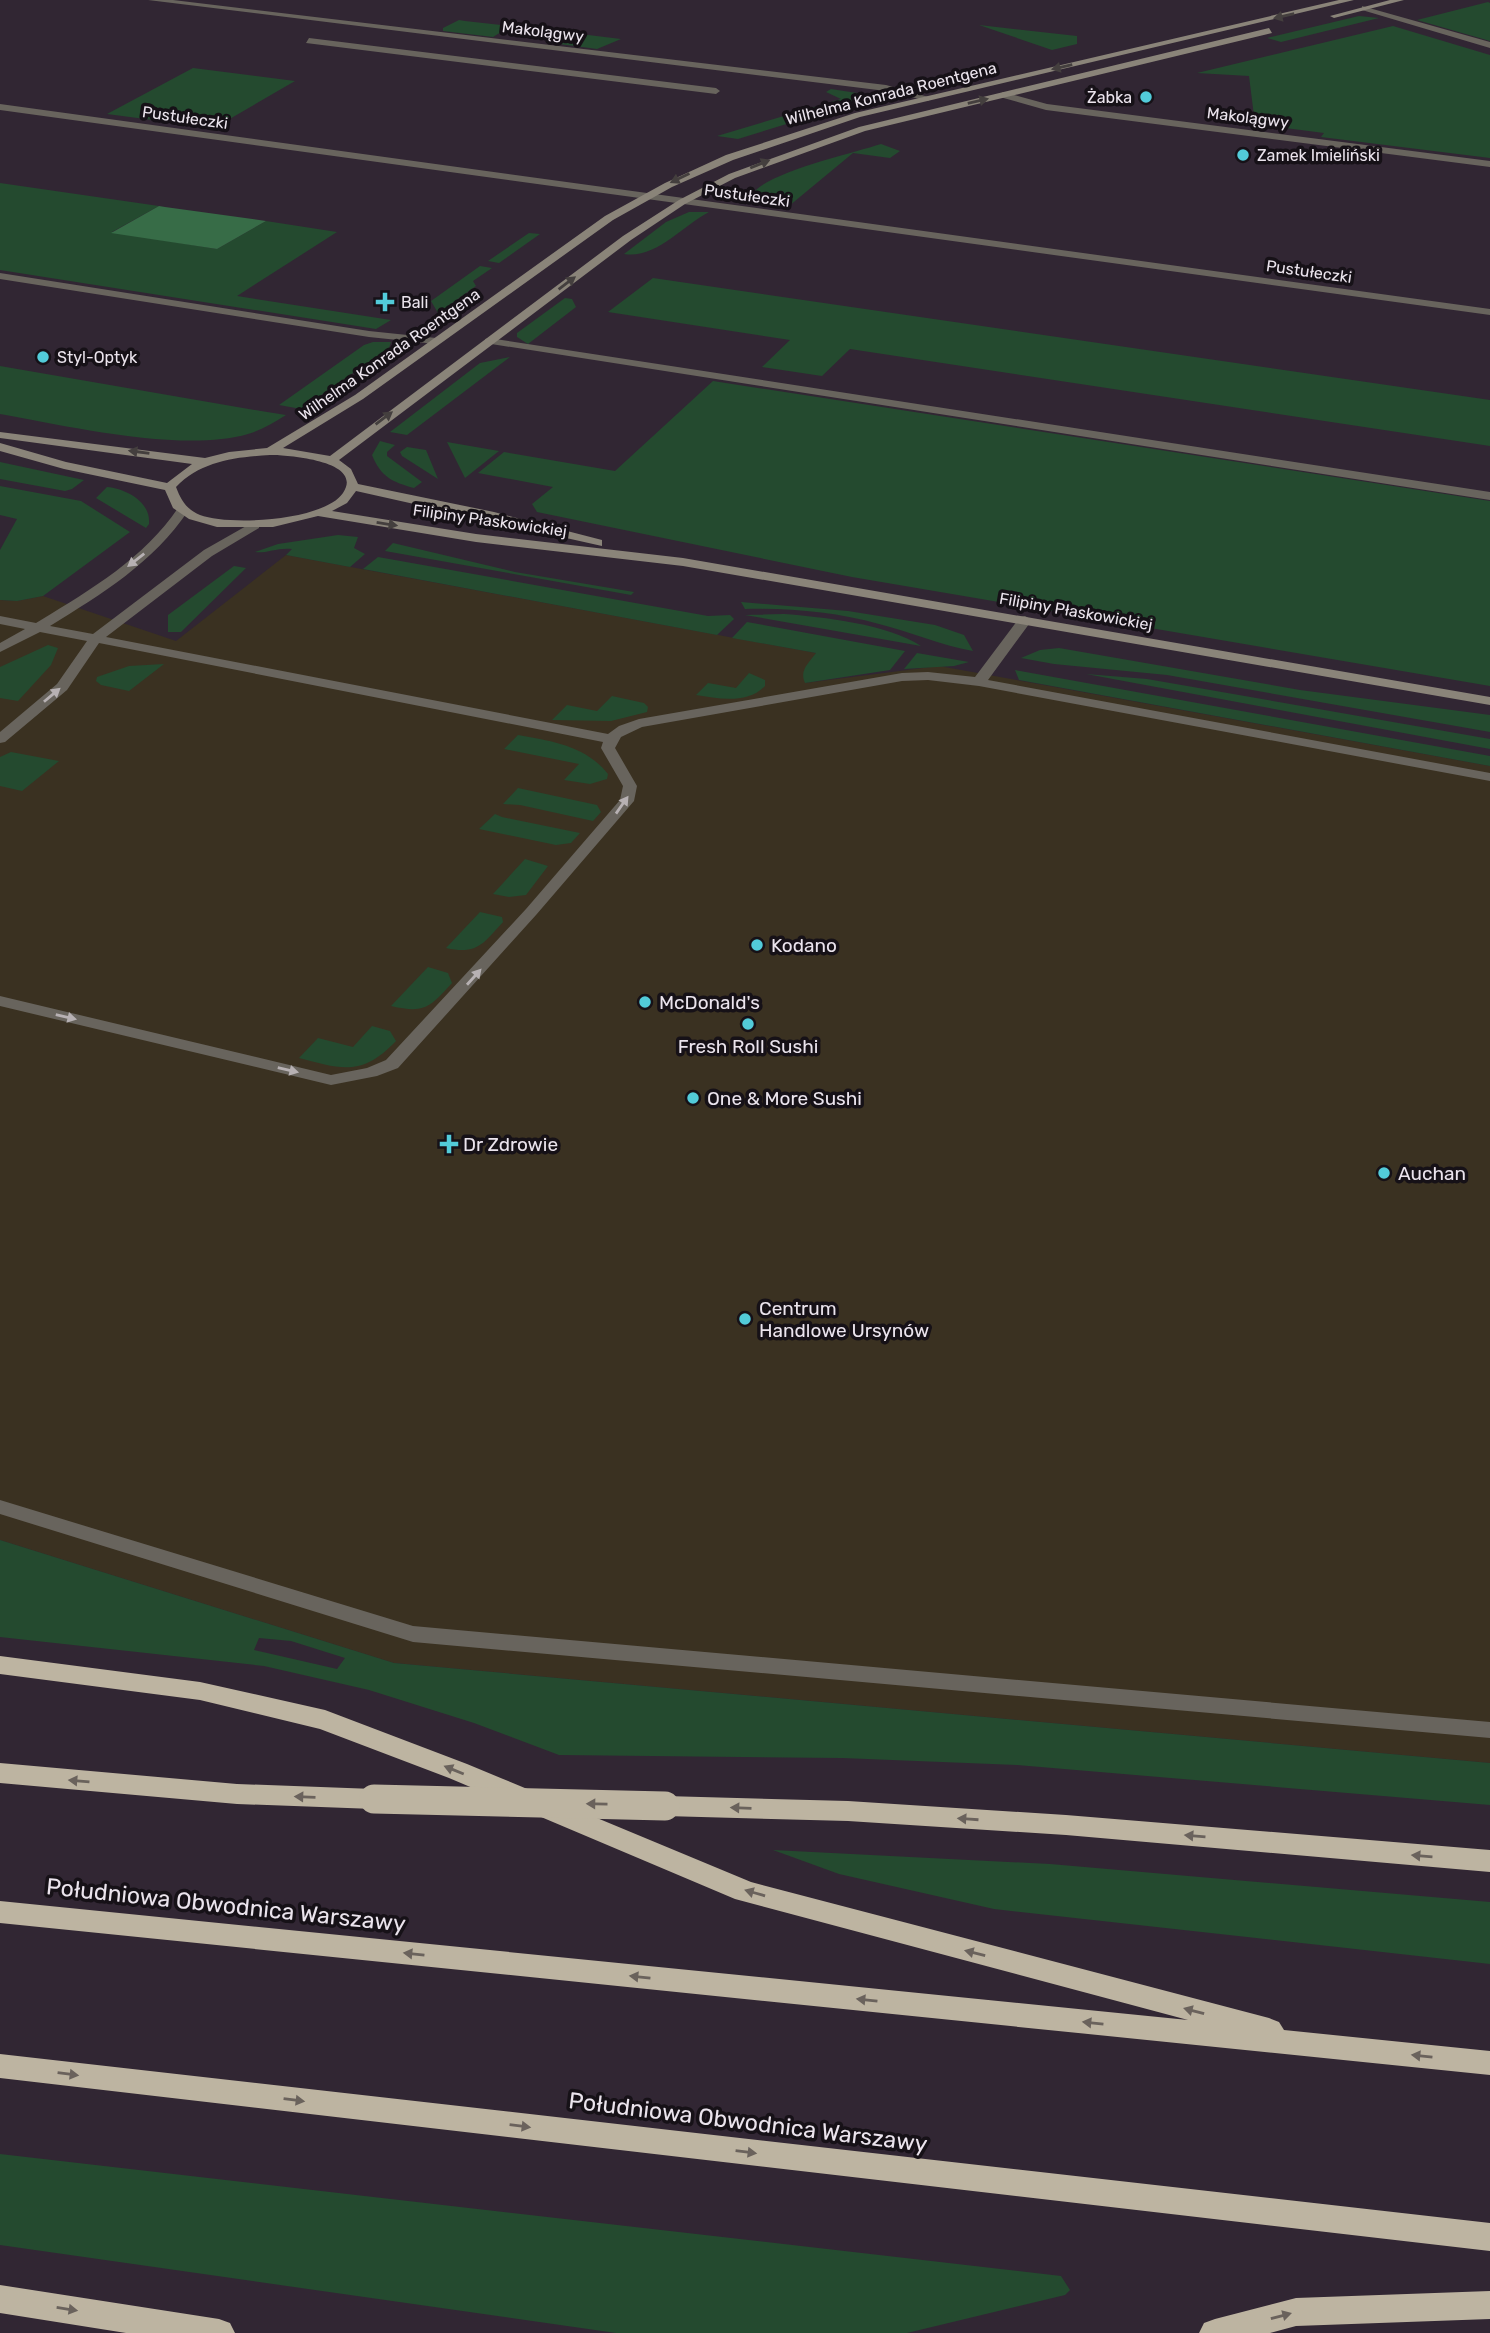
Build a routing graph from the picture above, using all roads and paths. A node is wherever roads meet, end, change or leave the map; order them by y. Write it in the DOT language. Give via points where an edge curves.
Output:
graph roads {
  1 [pos="152,0"];
  2 [pos="1350,0"];
  3 [pos="1400,0"];
  4 [pos="1366,8"];
  5 [pos="1328,17"];
  6 [pos="1278,29"];
  7 [pos="309,41"];
  8 [pos="1490,45"];
  9 [pos="544,47"];
  10 [pos="515,66"];
  11 [pos="716,91"];
  12 [pos="1003,95"];
  13 [pos="928,98"];
  14 [pos="0,107"];
  15 [pos="1490,164"];
  16 [pos="643,197"];
  17 [pos="682,202"];
  18 [pos="0,276"];
  19 [pos="1490,312"];
  20 [pos="436,341"];
  21 [pos="489,341"];
  22 [pos="0,436"];
  23 [pos="0,447"];
  24 [pos="270,451"];
  25 [pos="331,461"];
  26 [pos="206,462"];
  27 [pos="352,486"];
  28 [pos="170,487"];
  29 [pos="1490,496"];
  30 [pos="182,511"];
  31 [pos="320,513"];
  32 [pos="255,525"];
  33 [pos="656,558"];
  34 [pos="0,620"];
  35 [pos="1025,620"];
  36 [pos="40,628"];
  37 [pos="95,639"];
  38 [pos="0,648"];
  39 [pos="979,682"];
  40 [pos="1490,701"];
  41 [pos="0,739"];
  42 [pos="610,739"];
  43 [pos="1490,777"];
  44 [pos="0,1001"];
  45 [pos="0,1507"];
  46 [pos="0,1665"];
  47 [pos="1490,1730"];
  48 [pos="0,1773"];
  49 [pos="1490,1861"];
  50 [pos="0,1912"];
  51 [pos="1332,2047"];
  52 [pos="1490,2063"];
  53 [pos="0,2066"];
  54 [pos="1490,2236"];
  55 [pos="0,2299"];
  56 [pos="1490,2305"];
  57 [pos="219,2333"];
  58 [pos="1215,2333"];
  1 -- 9 [label="street, Makolągwy"];
  2 -- 13 [label="street, Wilhelma Konrada Roentgena, one-way"];
  3 -- 4 [label="street"];
  4 -- 5 [label="street"];
  4 -- 8 [label="street"];
  6 -- 12 [label="street, Wilhelma Konrada Roentgena"];
  7 -- 10 [label="street"];
  9 -- 10 [label="street"];
  9 -- 13 [label="street, Makolągwy" via="886,88"];
  10 -- 11 [label="street"];
  12 -- 15 [label="street, Makolągwy" via="1046,107"];
  17 -- 12 [label="street, Wilhelma Konrada Roentgena, one-way" via="805,147"];
  13 -- 16 [label="street, Wilhelma Konrada Roentgena, one-way" via="772,140"];
  14 -- 16 [label="street, Pustułeczki"];
  16 -- 17 [label="street, Pustułeczki"];
  16 -- 20 [label="street, Wilhelma Konrada Roentgena"];
  17 -- 19 [label="street, Pustułeczki"];
  21 -- 17 [label="street, Wilhelma Konrada Roentgena, one-way" via="627,237"];
  18 -- 20 [label="street"];
  20 -- 24 [label="street, Wilhelma Konrada Roentgena" via="317,425"];
  25 -- 21 [label="street, Wilhelma Konrada Roentgena, one-way"];
  21 -- 29 [label="street"];
  26 -- 22 [label="street, one-way"];
  23 -- 28 [label="street"];
  24 -- 25 [label="street"];
  24 -- 26 [label="street"];
  25 -- 27 [label="street" via="344,468"];
  26 -- 28 [label="street" via="184,473"];
  27 -- 31 [label="street" via="342,501"];
  27 -- 33 [label="street, Filipiny Płaskowickiej" via="494,516"];
  28 -- 30 [label="street" via="171,500"];
  30 -- 32 [label="street" via="213,522"];
  30 -- 36 [label="street, one-way" via="156,544"];
  31 -- 32 [label="street"];
  31 -- 33 [label="street, Filipiny Płaskowickiej, one-way" via="476,538"];
  32 -- 37 [label="street" via="208,553"];
  33 -- 35 [label="street, Filipiny Płaskowickiej"];
  34 -- 36 [label="street"];
  35 -- 39 [label="street"];
  35 -- 40 [label="street, Filipiny Płaskowickiej"];
  36 -- 37 [label="street"];
  36 -- 38 [label="street"];
  41 -- 37 [label="street, one-way" via="62,687"];
  37 -- 42 [label="street"];
  39 -- 42 [label="street" via="902,677 639,723"];
  39 -- 43 [label="street"];
  44 -- 42 [label="street, one-way" via="331,1080 392,1064 627,801 630,786 608,748"];
  45 -- 47 [label="street" via="413,1634"];
  51 -- 46 [label="highway, one-way" via="744,1891 326,1720 200,1690"];
  49 -- 48 [label="highway, one-way, bridge" via="848,1811 237,1794"];
  51 -- 50 [label="highway, Południowa Obwodnica Warszawy, one-way"];
  52 -- 51 [label="highway, Południowa Obwodnica Warszawy, one-way"];
  53 -- 54 [label="highway, Południowa Obwodnica Warszawy, one-way"];
  55 -- 57 [label="highway, one-way"];
  58 -- 56 [label="highway, one-way" via="1296,2312"];
}
